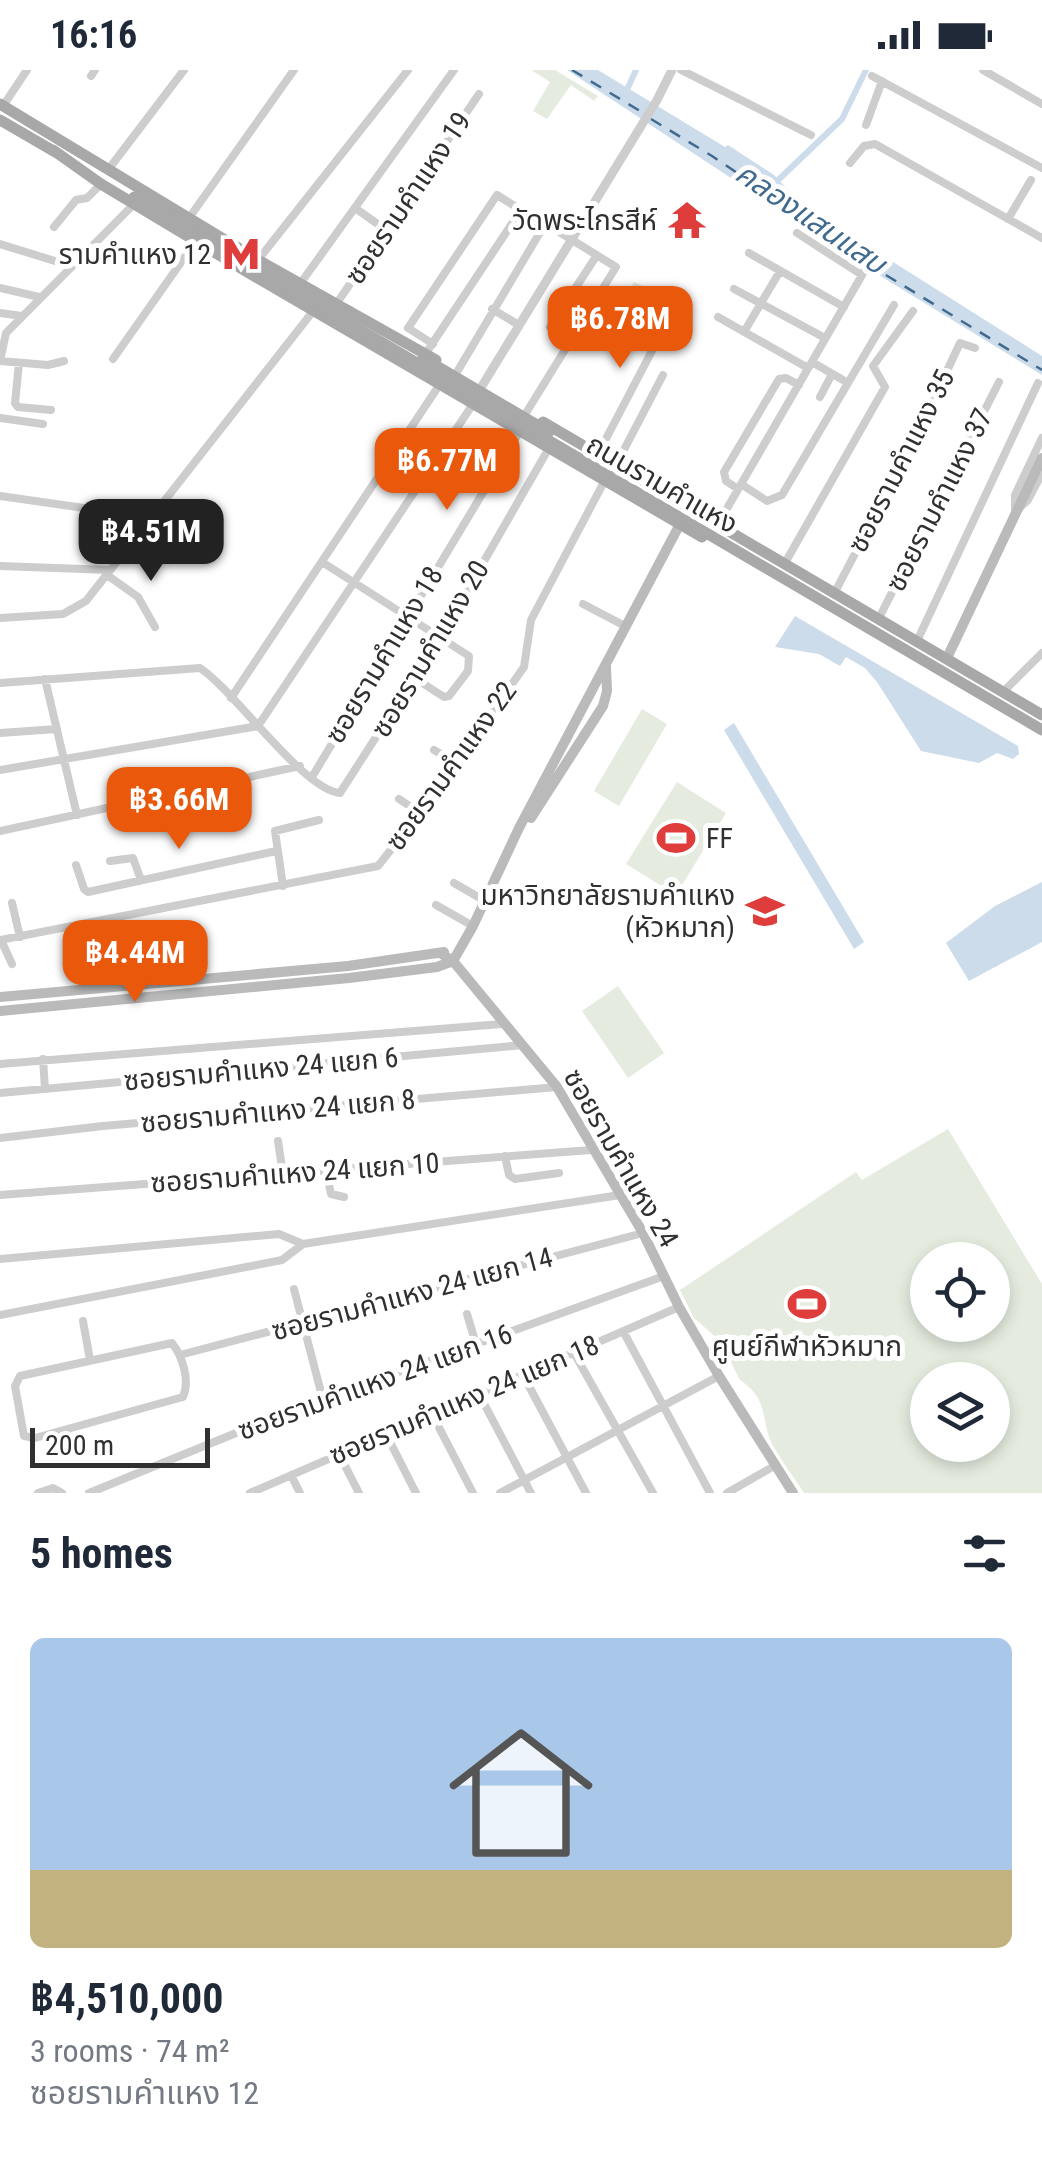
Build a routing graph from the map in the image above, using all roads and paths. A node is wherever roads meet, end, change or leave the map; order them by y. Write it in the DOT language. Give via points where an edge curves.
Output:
graph roads {
  1 [pos="27,70"];
  2 [pos="184,70"];
  3 [pos="294,70"];
  4 [pos="408,70"];
  5 [pos="454,70"];
  6 [pos="672,70"];
  7 [pos="681,70"];
  8 [pos="886,70"];
  9 [pos="983,70"];
  10 [pos="878,79"];
  11 [pos="479,94"];
  12 [pos="1042,104"];
  13 [pos="1,110"];
  14 [pos="866,125"];
  15 [pos="811,135"];
  16 [pos="53,150"];
  17 [pos="850,164"];
  18 [pos="1042,168"];
  19 [pos="108,170"];
  20 [pos="1031,180"];
  21 [pos="101,184"];
  22 [pos="134,200"];
  23 [pos="355,208"];
  24 [pos="530,214"];
  25 [pos="190,218"];
  26 [pos="1008,219"];
  27 [pos="545,224"];
  28 [pos="54,227"];
  29 [pos="386,230"];
  30 [pos="797,233"];
  31 [pos="1042,238"];
  32 [pos="572,240"];
  33 [pos="196,241"];
  34 [pos="0,244"];
  35 [pos="748,253"];
  36 [pos="597,255"];
  37 [pos="258,260"];
  38 [pos="71,266"];
  39 [pos="780,271"];
  40 [pos="580,282"];
  41 [pos="301,285"];
  42 [pos="0,288"];
  43 [pos="734,288"];
  44 [pos="599,294"];
  45 [pos="39,297"];
  46 [pos="760,302"];
  47 [pos="337,303"];
  48 [pos="676,304"];
  49 [pos="894,305"];
  50 [pos="564,307"];
  51 [pos="844,307"];
  52 [pos="314,310"];
  53 [pos="492,310"];
  54 [pos="913,311"];
  55 [pos="0,313"];
  56 [pos="22,316"];
  57 [pos="718,317"];
  58 [pos="583,319"];
  59 [pos="519,325"];
  60 [pos="550,327"];
  61 [pos="744,332"];
  62 [pos="826,338"];
  63 [pos="430,348"];
  64 [pos="975,348"];
  65 [pos="114,360"];
  66 [pos="0,361"];
  67 [pos="64,362"];
  68 [pos="19,364"];
  69 [pos="810,365"];
  70 [pos="456,372"];
  71 [pos="832,374"];
  72 [pos="663,375"];
  73 [pos="844,380"];
  74 [pos="999,382"];
  75 [pos="1038,383"];
  76 [pos="440,384"];
  77 [pos="799,385"];
  78 [pos="482,386"];
  79 [pos="820,397"];
  80 [pos="473,404"];
  81 [pos="52,410"];
  82 [pos="760,411"];
  83 [pos="526,413"];
  84 [pos="0,418"];
  85 [pos="777,422"];
  86 [pos="43,424"];
  87 [pos="520,431"];
  88 [pos="1042,438"];
  89 [pos="574,440"];
  90 [pos="550,448"];
  91 [pos="598,454"];
  92 [pos="565,457"];
  93 [pos="1042,458"];
  94 [pos="616,465"];
  95 [pos="1042,473"];
  96 [pos="605,480"];
  97 [pos="740,486"];
  98 [pos="0,496"];
  99 [pos="684,504"];
  100 [pos="1015,512"];
  101 [pos="154,518"];
  102 [pos="680,524"];
  103 [pos="718,524"];
  104 [pos="322,562"];
  105 [pos="784,564"];
  106 [pos="0,566"];
  107 [pos="109,573"];
  108 [pos="355,584"];
  109 [pos="834,592"];
  110 [pos="583,604"];
  111 [pos="407,616"];
  112 [pos="0,618"];
  113 [pos="879,618"];
  114 [pos="626,626"];
  115 [pos="155,627"];
  116 [pos="440,636"];
  117 [pos="917,641"];
  118 [pos="1042,653"];
  119 [pos="947,658"];
  120 [pos="607,662"];
  121 [pos="938,676"];
  122 [pos="413,677"];
  123 [pos="46,679"];
  124 [pos="0,683"];
  125 [pos="1002,692"];
  126 [pos="231,698"];
  127 [pos="1041,715"];
  128 [pos="593,719"];
  129 [pos="258,726"];
  130 [pos="57,730"];
  131 [pos="1042,732"];
  132 [pos="0,734"];
  133 [pos="561,748"];
  134 [pos="434,750"];
  135 [pos="64,758"];
  136 [pos="456,763"];
  137 [pos="300,766"];
  138 [pos="0,770"];
  139 [pos="312,776"];
  140 [pos="399,800"];
  141 [pos="420,813"];
  142 [pos="77,815"];
  143 [pos="319,820"];
  144 [pos="0,831"];
  145 [pos="276,851"];
  146 [pos="505,856"];
  147 [pos="110,861"];
  148 [pos="76,865"];
  149 [pos="141,880"];
  150 [pos="454,883"];
  151 [pos="284,886"];
  152 [pos="485,900"];
  153 [pos="12,903"];
  154 [pos="436,905"];
  155 [pos="473,926"];
  156 [pos="20,936"];
  157 [pos="466,939"];
  158 [pos="0,940"];
  159 [pos="440,953"];
  160 [pos="12,964"];
  161 [pos="456,966"];
  162 [pos="348,972"];
  163 [pos="65,992"];
  164 [pos="0,997"];
  165 [pos="66,1004"];
  166 [pos="0,1011"];
  167 [pos="502,1024"];
  168 [pos="523,1045"];
  169 [pos="43,1060"];
  170 [pos="0,1064"];
  171 [pos="556,1087"];
  172 [pos="45,1088"];
  173 [pos="0,1093"];
  174 [pos="0,1138"];
  175 [pos="278,1141"];
  176 [pos="591,1150"];
  177 [pos="505,1156"];
  178 [pos="326,1171"];
  179 [pos="559,1172"];
  180 [pos="282,1174"];
  181 [pos="0,1194"];
  182 [pos="620,1195"];
  183 [pos="344,1197"];
  184 [pos="643,1233"];
  185 [pos="303,1244"];
  186 [pos="0,1259"];
  187 [pos="664,1276"];
  188 [pos="294,1289"];
  189 [pos="679,1307"];
  190 [pos="467,1314"];
  191 [pos="0,1315"];
  192 [pos="82,1321"];
  193 [pos="301,1324"];
  194 [pos="623,1331"];
  195 [pos="476,1344"];
  196 [pos="574,1352"];
  197 [pos="180,1355"];
  198 [pos="90,1360"];
  199 [pos="523,1375"];
  200 [pos="719,1376"];
  201 [pos="479,1394"];
  202 [pos="323,1400"];
  203 [pos="663,1406"];
  204 [pos="432,1414"];
  205 [pos="618,1430"];
  206 [pos="386,1434"];
  207 [pos="339,1454"];
  208 [pos="566,1458"];
  209 [pos="776,1464"];
  210 [pos="291,1475"];
  211 [pos="524,1480"];
  212 [pos="38,1493"];
  213 [pos="62,1493"];
  214 [pos="89,1493"];
  215 [pos="250,1493"];
  216 [pos="300,1493"];
  217 [pos="359,1493"];
  218 [pos="416,1493"];
  219 [pos="473,1493"];
  220 [pos="500,1493"];
  221 [pos="531,1493"];
  222 [pos="586,1493"];
  223 [pos="653,1493"];
  224 [pos="710,1493"];
  225 [pos="727,1493"];
  226 [pos="793,1493"];
  1 -- 13 [label="street"];
  2 -- 19 [label="street"];
  3 -- 25 [label="street"];
  4 -- 37 [label="street"];
  5 -- 23 [label="street"];
  6 -- 32 [label="street"];
  7 -- 15 [label="street"];
  8 -- 10 [label="street"];
  9 -- 12 [label="street"];
  10 -- 14 [label="street"];
  10 -- 18 [label="street"];
  11 -- 29 [label="street, ซอยรามคำแหง 19"];
  13 -- 16 [label="main road, ถนนรามคำแหง"];
  13 -- 19 [label="main road, ถนนรามคำแหง"];
  16 -- 21 [label="main road, ถนนรามคำแหง"];
  16 -- 22 [label="main road, ถนนรามคำแหง"];
  17 -- 26 [label="street" via="864,146 875,144"];
  19 -- 25 [label="main road, ถนนรามคำแหง"];
  20 -- 26 [label="street"];
  21 -- 22 [label="main road, ถนนรามคำแหง"];
  21 -- 28 [label="street" via="76,200"];
  22 -- 33 [label="main road, ถนนรามคำแหง"];
  22 -- 38 [label="street"];
  22 -- 131 [label="main road, ถนนรามคำแหง, bridge"];
  23 -- 29 [label="street"];
  23 -- 41 [label="street"];
  24 -- 27 [label="street"];
  25 -- 37 [label="main road, ถนนรามคำแหง"];
  26 -- 31 [label="street"];
  27 -- 32 [label="street"];
  27 -- 53 [label="street"];
  29 -- 47 [label="street, ซอยรามคำแหง 19"];
  30 -- 51 [label="street" via="864,272"];
  32 -- 36 [label="street"];
  32 -- 59 [label="street"];
  33 -- 52 [label="main road, ถนนรามคำแหง"];
  33 -- 65 [label="street"];
  34 -- 38 [label="street"];
  35 -- 39 [label="street"];
  36 -- 40 [label="street"];
  36 -- 44 [label="street" via="616,267"];
  37 -- 41 [label="main road, ถนนรามคำแหง"];
  38 -- 45 [label="street"];
  39 -- 46 [label="street"];
  39 -- 51 [label="street"];
  40 -- 44 [label="street"];
  40 -- 50 [label="street"];
  41 -- 47 [label="main road, ถนนรามคำแหง"];
  41 -- 127 [label="main road, ถนนรามคำแหง, bridge"];
  42 -- 45 [label="street"];
  43 -- 46 [label="street"];
  44 -- 58 [label="street"];
  45 -- 56 [label="street"];
  46 -- 61 [label="street"];
  46 -- 62 [label="street"];
  47 -- 63 [label="main road, ถนนรามคำแหง"];
  48 -- 91 [label="street"];
  49 -- 97 [label="street" via="782,496 767,501"];
  50 -- 58 [label="street"];
  50 -- 60 [label="street"];
  51 -- 62 [label="street"];
  52 -- 76 [label="main road, ถนนรามคำแหง"];
  52 -- 101 [label="street"];
  53 -- 59 [label="street"];
  53 -- 70 [label="street"];
  54 -- 105 [label="street" via="873,366 884,387"];
  55 -- 56 [label="street"];
  56 -- 66 [label="street" via="6,333"];
  57 -- 61 [label="street"];
  58 -- 83 [label="street"];
  59 -- 78 [label="street"];
  61 -- 69 [label="street"];
  62 -- 69 [label="street"];
  63 -- 63 [label="street" via="521,210 497,196 408,328"];
  63 -- 70 [label="main road, ถนนรามคำแหง"];
  64 -- 109 [label="street, ซอยรามคำแหง 35" via="960,343"];
  66 -- 68 [label="street"];
  67 -- 68 [label="street"];
  68 -- 81 [label="street" via="15,403"];
  69 -- 71 [label="street"];
  69 -- 77 [label="street"];
  70 -- 78 [label="main road, ถนนรามคำแหง"];
  71 -- 73 [label="street"];
  71 -- 79 [label="street"];
  72 -- 94 [label="street"];
  74 -- 113 [label="street, ซอยรามคำแหง 37"];
  75 -- 117 [label="street"];
  76 -- 80 [label="main road, ถนนรามคำแหง"];
  76 -- 104 [label="street"];
  77 -- 82 [label="street" via="778,380"];
  77 -- 85 [label="street"];
  78 -- 83 [label="main road, ถนนรามคำแหง"];
  80 -- 87 [label="main road, ถนนรามคำแหง"];
  80 -- 108 [label="street"];
  82 -- 85 [label="street"];
  82 -- 97 [label="street" via="724,472"];
  83 -- 89 [label="main road, ถนนรามคำแหง"];
  84 -- 86 [label="street"];
  85 -- 97 [label="street"];
  87 -- 90 [label="main road, ถนนรามคำแหง"];
  87 -- 111 [label="street, ซอยรามคำแหง 18"];
  88 -- 100 [label="street" via="1015,495"];
  89 -- 91 [label="main road, ถนนรามคำแหง"];
  89 -- 92 [label="main road"];
  90 -- 92 [label="main road, ถนนรามคำแหง"];
  90 -- 116 [label="street, ซอยรามคำแหง 20"];
  91 -- 94 [label="main road, ถนนรามคำแหง"];
  92 -- 96 [label="main road, ถนนรามคำแหง"];
  93 -- 100 [label="main road"];
  94 -- 99 [label="main road, ถนนรามคำแหง"];
  95 -- 100 [label="street"];
  96 -- 102 [label="main road, ถนนรามคำแหง"];
  96 -- 136 [label="street, ซอยรามคำแหง 22" via="530,620 524,667"];
  97 -- 103 [label="street"];
  98 -- 101 [label="street"];
  99 -- 102 [label="main road"];
  99 -- 103 [label="main road, ถนนรามคำแหง"];
  100 -- 119 [label="main road"];
  101 -- 107 [label="street"];
  102 -- 114 [label="main road"];
  102 -- 121 [label="main road, ถนนรามคำแหง"];
  103 -- 105 [label="main road, ถนนรามคำแหง"];
  104 -- 108 [label="street"];
  104 -- 126 [label="street"];
  105 -- 109 [label="main road, ถนนรามคำแหง"];
  106 -- 107 [label="street"];
  107 -- 112 [label="street" via="70,612"];
  107 -- 115 [label="street" via="138,597"];
  108 -- 111 [label="street"];
  108 -- 129 [label="street"];
  109 -- 113 [label="main road, ถนนรามคำแหง"];
  110 -- 114 [label="street"];
  111 -- 116 [label="street"];
  111 -- 139 [label="street, ซอยรามคำแหง 18"];
  113 -- 117 [label="main road, ถนนรามคำแหง"];
  114 -- 120 [label="main road"];
  116 -- 122 [label="street, ซอยรามคำแหง 20"];
  116 -- 122 [label="street" via="469,656 454,693 444,696"];
  117 -- 119 [label="main road, ถนนรามคำแหง"];
  118 -- 125 [label="street"];
  119 -- 121 [label="main road"];
  119 -- 125 [label="main road, ถนนรามคำแหง"];
  120 -- 128 [label="main road" via="605,699"];
  120 -- 133 [label="main road"];
  121 -- 131 [label="main road, ถนนรามคำแหง"];
  122 -- 139 [label="street, ซอยรามคำแหง 20" via="344,790 336,793"];
  123 -- 124 [label="street"];
  123 -- 126 [label="street" via="194,666"];
  123 -- 130 [label="street"];
  125 -- 127 [label="main road, ถนนรามคำแหง"];
  126 -- 129 [label="street"];
  128 -- 133 [label="main road" via="598,707 591,703"];
  128 -- 146 [label="main road"];
  129 -- 135 [label="street"];
  129 -- 137 [label="street"];
  130 -- 132 [label="street"];
  130 -- 135 [label="street"];
  133 -- 146 [label="main road"];
  134 -- 136 [label="street"];
  135 -- 138 [label="street"];
  135 -- 142 [label="street"];
  136 -- 141 [label="street, ซอยรามคำแหง 22"];
  137 -- 139 [label="street"];
  137 -- 142 [label="street"];
  140 -- 141 [label="street"];
  141 -- 151 [label="street, ซอยรามคำแหง 22" via="378,866"];
  142 -- 144 [label="street"];
  143 -- 145 [label="street" via="275,831"];
  145 -- 149 [label="street"];
  145 -- 151 [label="street"];
  146 -- 152 [label="main road"];
  147 -- 149 [label="street" via="133,858"];
  148 -- 149 [label="street" via="88,892"];
  150 -- 152 [label="street"];
  151 -- 156 [label="street, ซอยรามคำแหง 22"];
  152 -- 155 [label="main road"];
  153 -- 156 [label="street"];
  154 -- 155 [label="street"];
  155 -- 157 [label="main road"];
  156 -- 158 [label="street, ซอยรามคำแหง 22"];
  157 -- 159 [label="main road"];
  157 -- 161 [label="main road"];
  158 -- 160 [label="street"];
  159 -- 161 [label="main road, ซอยรามคำแหง 24"];
  159 -- 162 [label="main road"];
  161 -- 162 [label="main road"];
  161 -- 167 [label="main road, ซอยรามคำแหง 24"];
  162 -- 163 [label="main road"];
  162 -- 165 [label="main road"];
  163 -- 164 [label="main road"];
  163 -- 165 [label="main road"];
  165 -- 166 [label="main road"];
  167 -- 168 [label="main road, ซอยรามคำแหง 24"];
  167 -- 169 [label="street"];
  168 -- 171 [label="main road, ซอยรามคำแหง 24"];
  168 -- 172 [label="street, ซอยรามคำแหง 24 แยก 6"];
  169 -- 170 [label="street"];
  169 -- 172 [label="street"];
  171 -- 174 [label="street, ซอยรามคำแหง 24 แยก 8"];
  171 -- 176 [label="main road, ซอยรามคำแหง 24"];
  172 -- 173 [label="street, ซอยรามคำแหง 24 แยก 6"];
  175 -- 180 [label="street"];
  176 -- 177 [label="street, ซอยรามคำแหง 24 แยก 10"];
  176 -- 182 [label="main road, ซอยรามคำแหง 24"];
  177 -- 178 [label="street, ซอยรามคำแหง 24 แยก 10"];
  177 -- 179 [label="street" via="515,1179"];
  178 -- 180 [label="street, ซอยรามคำแหง 24 แยก 10"];
  178 -- 183 [label="street" via="331,1194"];
  180 -- 181 [label="street, ซอยรามคำแหง 24 แยก 10"];
  182 -- 184 [label="main road, ซอยรามคำแหง 24"];
  182 -- 185 [label="street"];
  184 -- 187 [label="main road, ซอยรามคำแหง 24"];
  184 -- 193 [label="street, ซอยรามคำแหง 24 แยก 14"];
  185 -- 186 [label="street" via="284,1234"];
  185 -- 191 [label="street" via="282,1260"];
  187 -- 189 [label="main road, ซอยรามคำแหง 24"];
  187 -- 195 [label="street, ซอยรามคำแหง 24 แยก 16"];
  188 -- 193 [label="street"];
  189 -- 194 [label="street, ซอยรามคำแหง 24 แยก 18"];
  189 -- 200 [label="main road, ซอยรามคำแหง 24"];
  190 -- 195 [label="street"];
  192 -- 198 [label="street"];
  193 -- 197 [label="street, ซอยรามคำแหง 24 แยก 14"];
  193 -- 202 [label="street"];
  194 -- 196 [label="street, ซอยรามคำแหง 24 แยก 18"];
  194 -- 203 [label="street"];
  195 -- 202 [label="street, ซอยรามคำแหง 24 แยก 16"];
  196 -- 199 [label="street, ซอยรามคำแหง 24 แยก 18"];
  196 -- 205 [label="street"];
  197 -- 198 [label="street" via="166,1343"];
  197 -- 198 [label="street" via="183,1397 24,1436 17,1379"];
  199 -- 201 [label="street, ซอยรามคำแหง 24 แยก 18"];
  199 -- 208 [label="street"];
  200 -- 203 [label="street"];
  200 -- 209 [label="main road, ซอยรามคำแหง 24"];
  201 -- 204 [label="street, ซอยรามคำแหง 24 แยก 18"];
  201 -- 211 [label="street"];
  202 -- 214 [label="street, ซอยรามคำแหง 24 แยก 16"];
  203 -- 205 [label="street"];
  203 -- 224 [label="street"];
  204 -- 206 [label="street, ซอยรามคำแหง 24 แยก 18"];
  204 -- 219 [label="street"];
  205 -- 208 [label="street"];
  205 -- 223 [label="street"];
  206 -- 207 [label="street, ซอยรามคำแหง 24 แยก 18"];
  206 -- 218 [label="street"];
  207 -- 210 [label="street, ซอยรามคำแหง 24 แยก 18"];
  207 -- 217 [label="street"];
  208 -- 211 [label="street"];
  208 -- 222 [label="street"];
  209 -- 225 [label="street"];
  209 -- 226 [label="main road, ซอยรามคำแหง 24"];
  210 -- 215 [label="street, ซอยรามคำแหง 24 แยก 18"];
  210 -- 216 [label="street"];
  211 -- 220 [label="street"];
  211 -- 221 [label="street"];
  212 -- 213 [label="street"];
}
